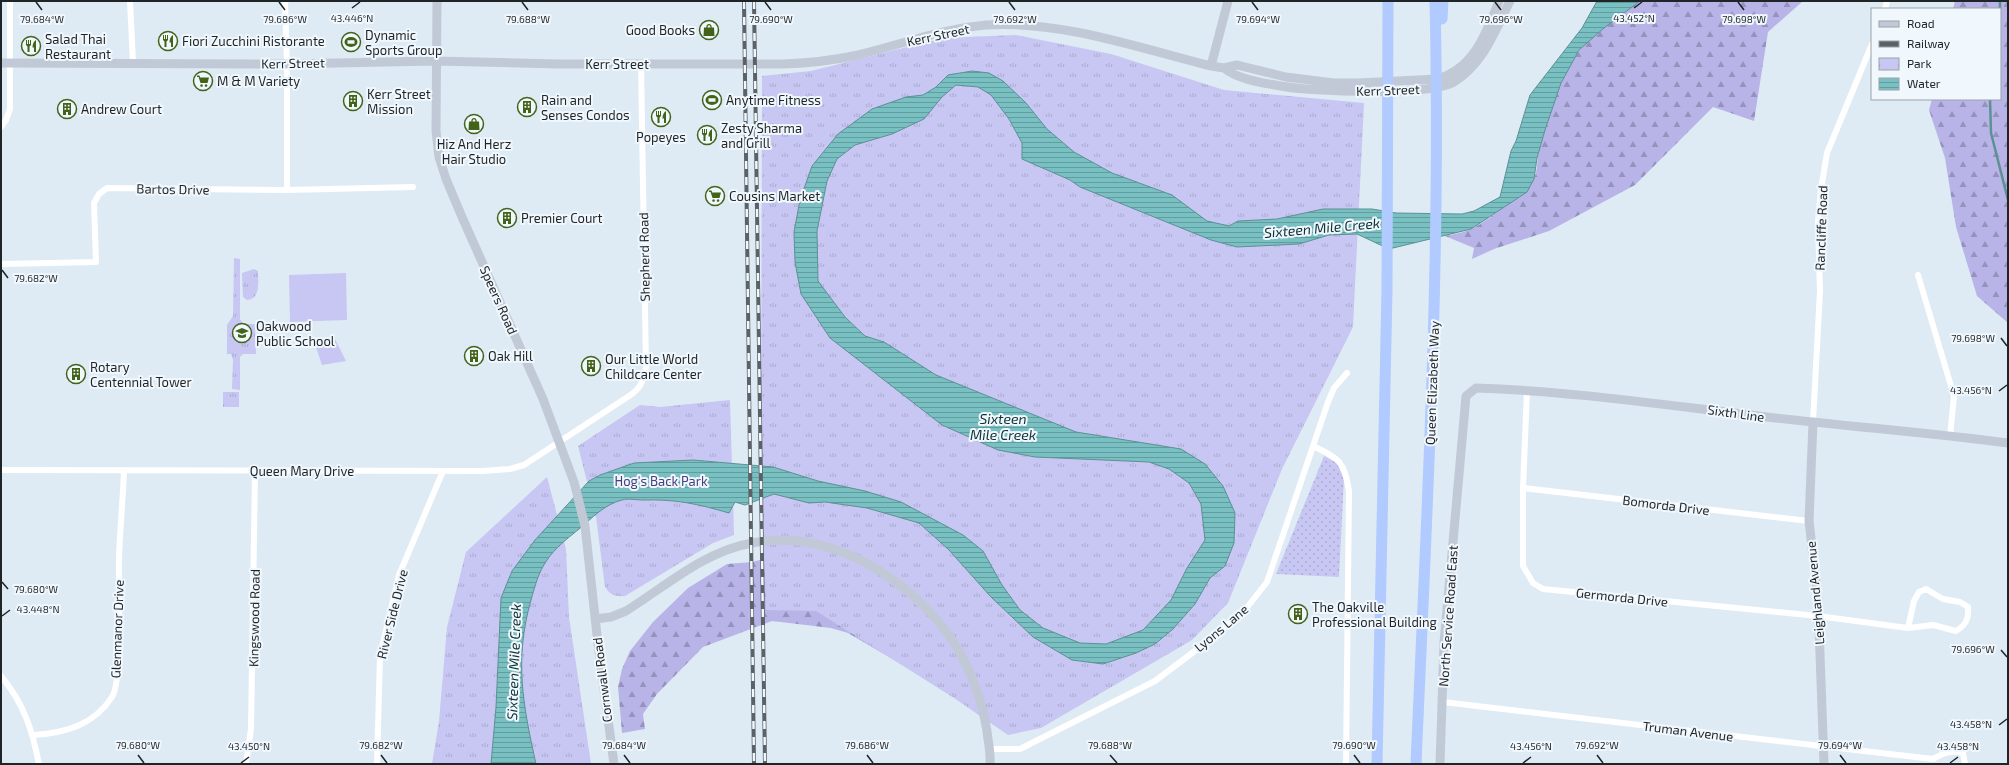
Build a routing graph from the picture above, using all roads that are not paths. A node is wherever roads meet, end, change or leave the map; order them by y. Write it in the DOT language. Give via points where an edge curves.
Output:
graph roads {
  1 [pos="10,1"];
  2 [pos="130,1"];
  3 [pos="285,1"];
  4 [pos="437,1"];
  5 [pos="1228,1"];
  6 [pos="1388,1"];
  7 [pos="1435,1"];
  8 [pos="1443,1"];
  9 [pos="1499,1"];
  10 [pos="1510,1"];
  11 [pos="1871,46"];
  12 [pos="436,61"];
  13 [pos="5,63"];
  14 [pos="133,63"];
  15 [pos="287,64"];
  16 [pos="641,64"];
  17 [pos="1211,66"];
  18 [pos="1224,68"];
  19 [pos="1436,69"];
  20 [pos="1,127"];
  21 [pos="412,187"];
  22 [pos="287,190"];
  23 [pos="1,264"];
  24 [pos="1918,275"];
  25 [pos="1347,373"];
  26 [pos="1527,390"];
  27 [pos="1466,396"];
  28 [pos="1813,422"];
  29 [pos="589,423"];
  30 [pos="1950,436"];
  31 [pos="2008,444"];
  32 [pos="1313,446"];
  33 [pos="1,470"];
  34 [pos="124,470"];
  35 [pos="255,471"];
  36 [pos="443,471"];
  37 [pos="1523,488"];
  38 [pos="1809,521"];
  39 [pos="1818,616"];
  40 [pos="595,619"];
  41 [pos="1908,628"];
  42 [pos="1,676"];
  43 [pos="1443,702"];
  44 [pos="34,735"];
  45 [pos="1824,746"];
  46 [pos="989,749"];
  47 [pos="1935,762"];
  48 [pos="39,764"];
  49 [pos="246,764"];
  50 [pos="377,764"];
  51 [pos="614,764"];
  52 [pos="990,764"];
  53 [pos="1346,764"];
  54 [pos="1377,764"];
  55 [pos="1416,764"];
  56 [pos="1440,764"];
  57 [pos="1824,764"];
  58 [pos="1966,764"];
  1 -- 13 [label="street"];
  2 -- 14 [label="street"];
  3 -- 15 [label="street"];
  4 -- 12 [label="main road, Speers Road"];
  5 -- 17 [label="main road"];
  6 -- 54 [label="highway" via="1387,290"];
  7 -- 19 [label="highway, Queen Elizabeth Way"];
  8 -- 19 [label="highway"];
  9 -- 18 [label="main road, Kerr Street" via="1474,54 1448,76 1437,79 1334,83 1286,77 1237,65"];
  10 -- 18 [label="main road, Kerr Street" via="1491,41 1475,64 1452,83 1433,88 1360,91 1283,87 1231,74"];
  11 -- 28 [label="street, Rancliffe Road" via="1827,153 1821,189 1818,222 1820,291"];
  12 -- 15 [label="main road, Kerr Street"];
  12 -- 16 [label="main road, Kerr Street"];
  12 -- 40 [label="main road, Speers Road" via="436,131 439,157 446,179 543,399 567,460 585,526"];
  13 -- 14 [label="main road, Kerr Street"];
  13 -- 20 [label="street" via="10,109"];
  14 -- 15 [label="main road, Kerr Street"];
  15 -- 22 [label="street"];
  16 -- 17 [label="main road, Kerr Street" via="821,62 947,31 986,26 1041,26"];
  16 -- 29 [label="street, Shepherd Road" via="645,374 637,390"];
  17 -- 18 [label="main road, Kerr Street"];
  19 -- 55 [label="highway, Queen Elizabeth Way" via="1433,386"];
  21 -- 22 [label="street, Bartos Drive"];
  22 -- 23 [label="street, Bartos Drive" via="107,188 99,194 94,203 96,262"];
  24 -- 30 [label="street" via="1954,396"];
  25 -- 32 [label="street, Lyons Lane" via="1334,388"];
  26 -- 27 [label="main road, Sixth Line" via="1476,388"];
  26 -- 28 [label="main road, Sixth Line"];
  26 -- 37 [label="street, Germorda Drive"];
  27 -- 43 [label="main road, North Service Road East" via="1444,643"];
  28 -- 30 [label="main road, Sixth Line"];
  28 -- 38 [label="main road, Leighland Avenue"];
  29 -- 36 [label="street, Queen Mary Drive" via="524,465 510,469"];
  30 -- 31 [label="main road, Sixth Line"];
  32 -- 46 [label="street, Lyons Lane" via="1267,582 1245,610 1155,681 1020,749"];
  32 -- 53 [label="street" via="1335,457 1346,469 1349,491"];
  33 -- 34 [label="street, Queen Mary Drive"];
  34 -- 35 [label="street, Queen Mary Drive"];
  34 -- 44 [label="street, Glenmanor Drive" via="119,558 118,666 114,696 101,712 84,724"];
  35 -- 36 [label="street, Queen Mary Drive"];
  35 -- 49 [label="street, Kingswood Road" via="251,729"];
  36 -- 50 [label="street, River Side Drive" via="399,575 380,656"];
  37 -- 38 [label="street, Bomorda Drive"];
  37 -- 39 [label="street, Germorda Drive" via="1523,566 1533,582 1543,588"];
  38 -- 39 [label="main road, Leighland Avenue"];
  39 -- 41 [label="street, Germorda Drive"];
  39 -- 45 [label="main road, Leighland Avenue"];
  40 -- 46 [label="main road" via="611,617 626,611 710,557 736,546 788,540 828,548 858,559 896,581 918,600 953,642 966,666 984,714"];
  40 -- 51 [label="main road, Cornwall Road"];
  41 -- 41 [label="street, Germorda Drive" via="1933,625 1956,631 1964,626 1969,615 1968,607 1960,602 1943,599 1926,589 1919,592 1914,601"];
  42 -- 44 [label="street" via="16,695"];
  43 -- 45 [label="street, Truman Avenue"];
  43 -- 56 [label="main road, North Service Road East"];
  44 -- 48 [label="street"];
  45 -- 47 [label="street, Truman Avenue"];
  45 -- 57 [label="main road, Leighland Avenue"];
  46 -- 52 [label="main road"];
  47 -- 58 [label="street, Truman Avenue" via="1945,752 1952,751 1963,753"];
}
